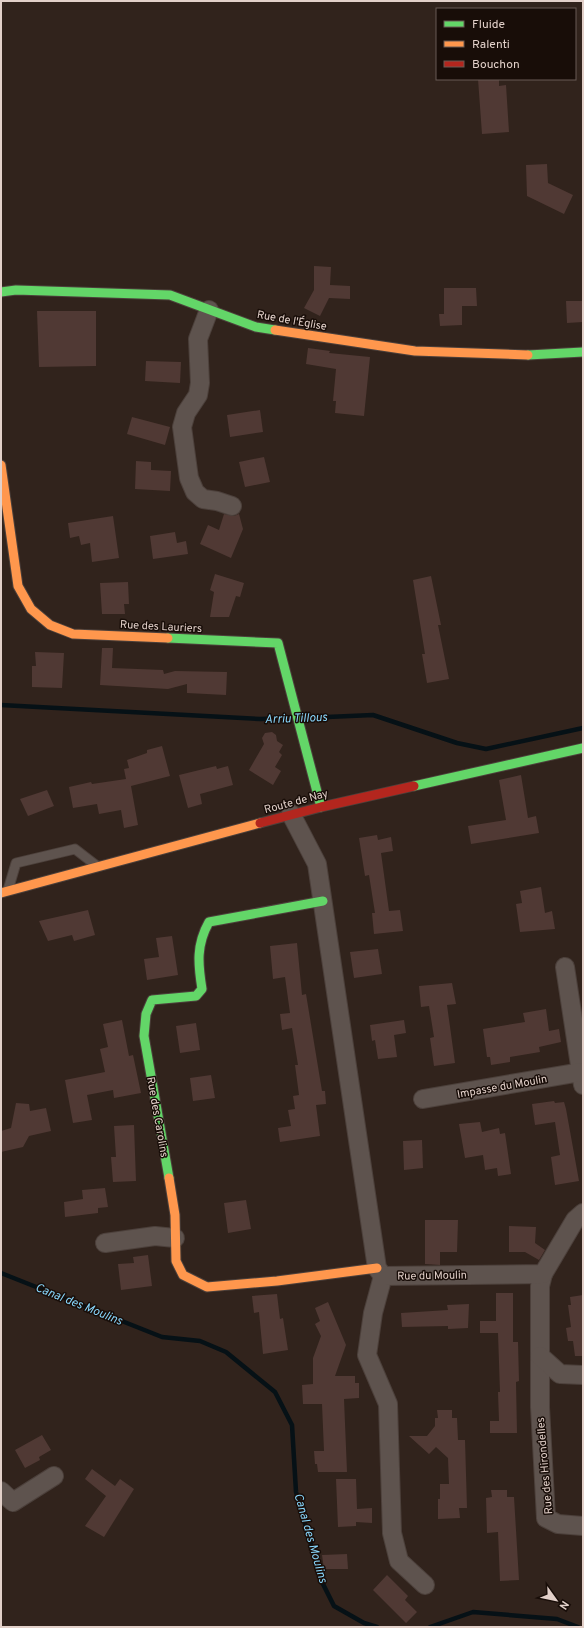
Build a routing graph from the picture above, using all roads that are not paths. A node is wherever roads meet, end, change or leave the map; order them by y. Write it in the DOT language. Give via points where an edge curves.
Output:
graph roads {
  1 [pos="1,292"];
  2 [pos="209,310"];
  3 [pos="583,352"];
  4 [pos="1,465"];
  5 [pos="232,506"];
  6 [pos="583,748"];
  7 [pos="321,806"];
  8 [pos="291,814"];
  9 [pos="98,867"];
  10 [pos="9,891"];
  11 [pos="323,901"];
  12 [pos="565,967"];
  13 [pos="582,1078"];
  14 [pos="424,1099"];
  15 [pos="583,1213"];
  16 [pos="175,1238"];
  17 [pos="106,1243"];
  18 [pos="380,1272"];
  19 [pos="543,1274"];
  20 [pos="540,1356"];
  21 [pos="575,1375"];
  22 [pos="540,1401"];
  23 [pos="54,1476"];
  24 [pos="1,1491"];
  25 [pos="583,1526"];
  26 [pos="425,1585"];
  1 -- 2 [label="street, Rue de l'Église" via="16,290 170,295"];
  2 -- 3 [label="street, Rue de l'Église" via="256,327 415,351 521,355"];
  2 -- 5 [label="street" via="198,340 198,395 186,413 182,427 189,478 195,492 202,499"];
  4 -- 7 [label="street, Rue des Lauriers" via="18,586 31,608 50,625 73,634 278,643"];
  6 -- 7 [label="street, Route de Nay"];
  7 -- 8 [label="street, Route de Nay"];
  8 -- 9 [label="street, Route de Nay"];
  8 -- 11 [label="street" via="317,864"];
  9 -- 10 [label="street, Route de Nay"];
  9 -- 10 [label="lane" via="75,848 16,863"];
  11 -- 16 [label="street, Rue des Carolins" via="209,922 201,934 197,952 202,989 196,996 152,1000 146,1014 144,1036 175,1215"];
  11 -- 18 [label="street"];
  12 -- 13 [label="street, Impasse du Moulin"];
  13 -- 14 [label="street, Impasse du Moulin"];
  15 -- 19 [label="street" via="575,1220"];
  16 -- 17 [label="street" via="155,1236"];
  16 -- 18 [label="street, Rue des Carolins" via="176,1261 183,1275 207,1287"];
  18 -- 19 [label="street, Rue du Moulin"];
  18 -- 26 [label="street, Rue du Moulin" via="367,1355 388,1404 392,1533 399,1561"];
  19 -- 20 [label="street, Rue des Hirondelles" via="540,1286"];
  20 -- 21 [label="street, Rue des Hirondelles" via="560,1374"];
  20 -- 22 [label="street, Rue des Hirondelles"];
  21 -- 22 [label="street, Rue des Hirondelles"];
  22 -- 25 [label="street, Rue des Hirondelles" via="546,1518 558,1524"];
  23 -- 24 [label="street" via="13,1502"];
}
